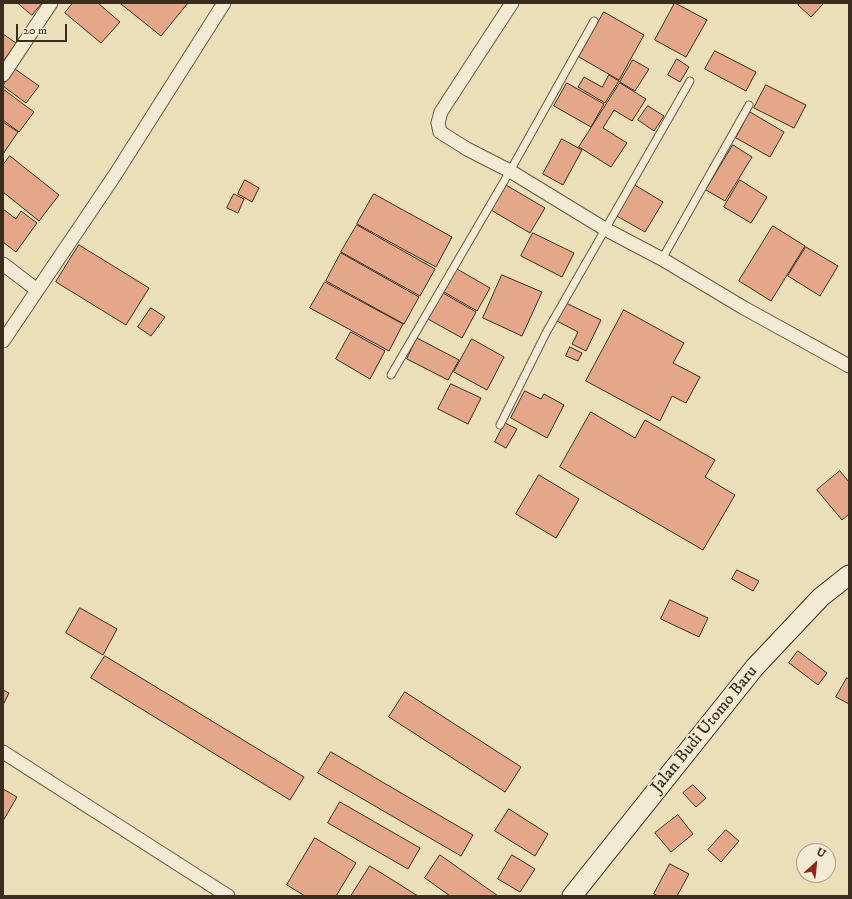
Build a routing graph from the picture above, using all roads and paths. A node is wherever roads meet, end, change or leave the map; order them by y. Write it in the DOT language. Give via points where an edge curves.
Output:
graph roads {
  1 [pos="51,3"];
  2 [pos="224,3"];
  3 [pos="512,3"];
  4 [pos="594,21"];
  5 [pos="3,75"];
  6 [pos="690,81"];
  7 [pos="749,106"];
  8 [pos="510,171"];
  9 [pos="605,229"];
  10 [pos="662,259"];
  11 [pos="3,264"];
  12 [pos="37,290"];
  13 [pos="3,341"];
  14 [pos="849,366"];
  15 [pos="391,376"];
  16 [pos="500,425"];
  17 [pos="849,575"];
  18 [pos="3,752"];
  19 [pos="228,896"];
  20 [pos="572,896"];
  1 -- 5 [label="street"];
  2 -- 12 [label="street" via="115,176"];
  3 -- 8 [label="street" via="441,112 438,123 440,132 447,137"];
  4 -- 8 [label="lane"];
  6 -- 9 [label="lane"];
  7 -- 10 [label="lane"];
  8 -- 9 [label="street"];
  8 -- 15 [label="lane"];
  9 -- 10 [label="street"];
  9 -- 16 [label="lane" via="547,331"];
  10 -- 14 [label="street"];
  11 -- 12 [label="street"];
  12 -- 13 [label="street"];
  17 -- 20 [label="street, Jalan Budi Utomo Baru" via="821,597 755,667"];
  18 -- 19 [label="street"];
}
